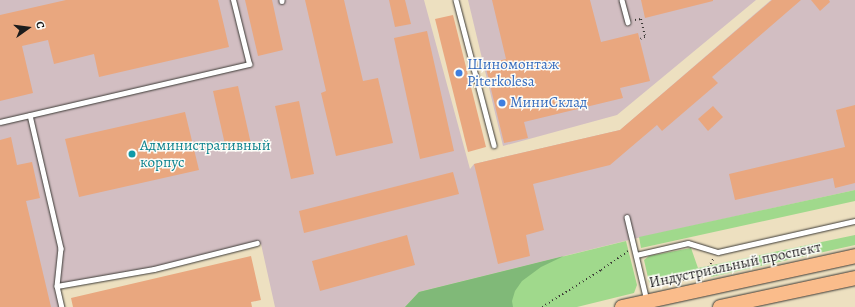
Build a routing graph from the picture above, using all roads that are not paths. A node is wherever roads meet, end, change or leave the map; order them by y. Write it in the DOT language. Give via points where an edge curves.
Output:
graph roads {
  1 [pos="233,0"];
  2 [pos="456,0"];
  3 [pos="622,0"];
  4 [pos="628,22"];
  5 [pos="30,115"];
  6 [pos="0,122"];
  7 [pos="494,146"];
  8 [pos="628,217"];
  9 [pos="855,222"];
  10 [pos="257,244"];
  11 [pos="636,255"];
  12 [pos="855,256"];
  13 [pos="855,278"];
  14 [pos="57,286"];
  15 [pos="646,294"];
  16 [pos="62,307"];
  17 [pos="622,307"];
  18 [pos="720,307"];
  1 -- 5 [label="lane" via="249,64"];
  2 -- 7 [label="lane"];
  3 -- 4 [label="lane"];
  5 -- 6 [label="lane"];
  5 -- 14 [label="lane" via="61,248"];
  8 -- 11 [label="lane"];
  9 -- 11 [label="lane" via="718,252 688,243"];
  10 -- 14 [label="lane" via="154,269"];
  11 -- 15 [label="lane"];
  12 -- 15 [label="main road, Индустриальный проспект"];
  13 -- 18 [label="main road"];
  14 -- 16 [label="lane"];
  15 -- 17 [label="main road, Индустриальный проспект"];
}
